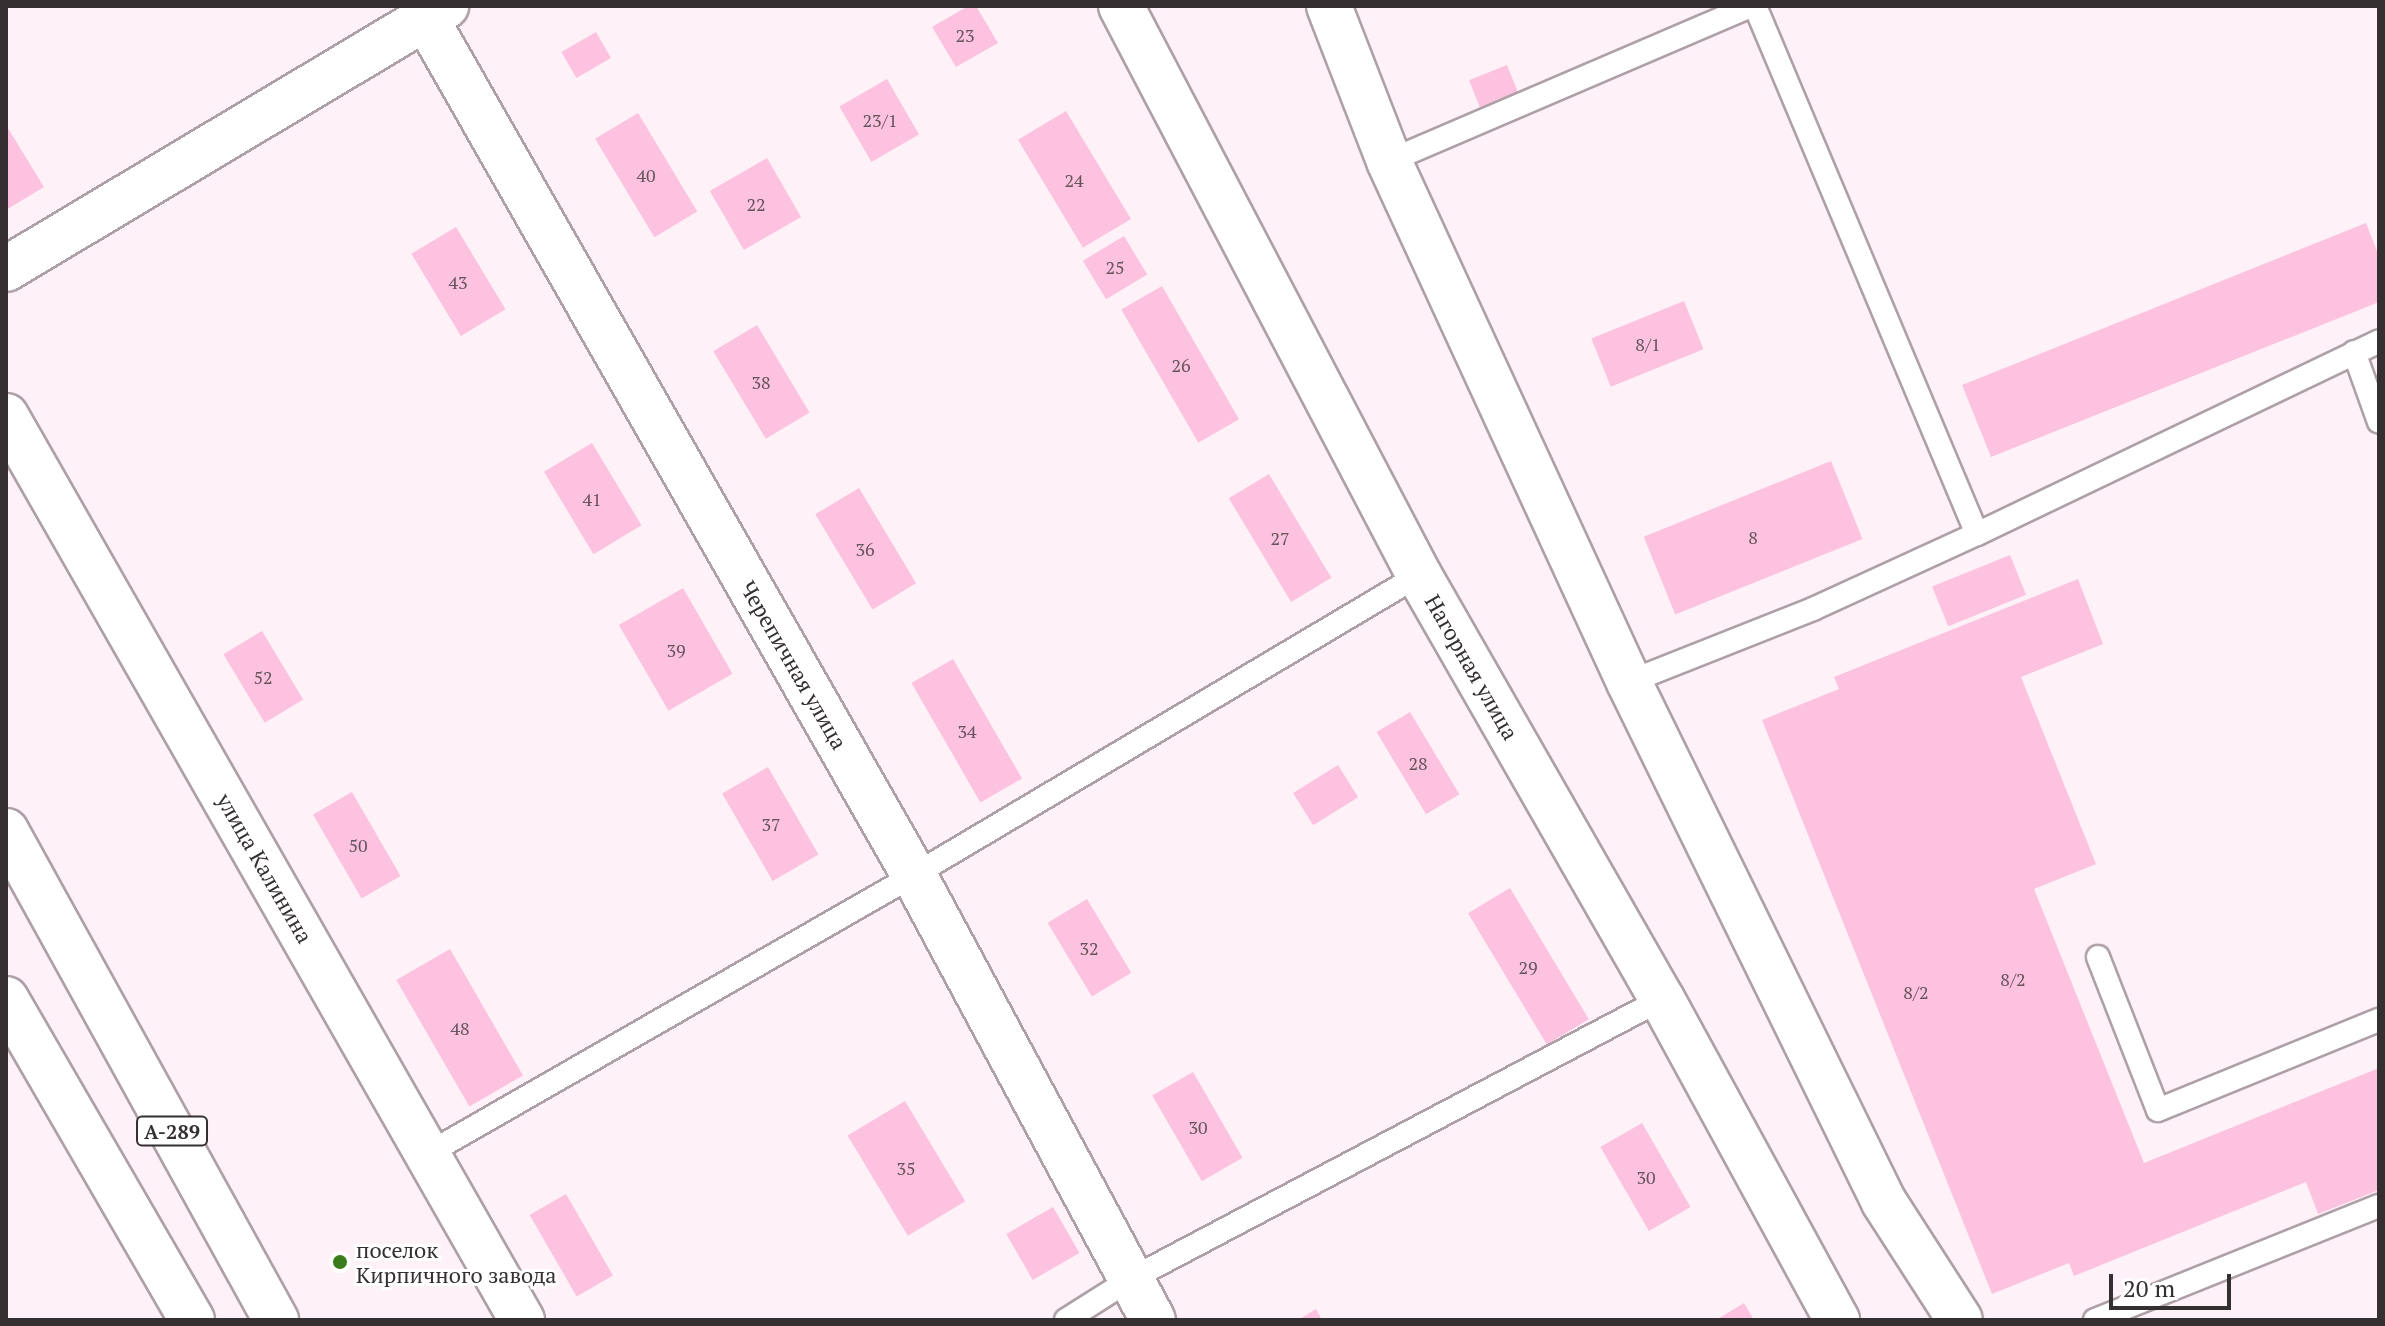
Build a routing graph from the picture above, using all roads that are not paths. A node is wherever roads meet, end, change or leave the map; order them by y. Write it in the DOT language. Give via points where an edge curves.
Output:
graph roads {
  1 [pos="1121,6"];
  2 [pos="1329,6"];
  3 [pos="1752,6"];
  4 [pos="436,11"];
  5 [pos="1389,161"];
  6 [pos="6,269"];
  7 [pos="2379,341"];
  8 [pos="2354,352"];
  9 [pos="6,416"];
  10 [pos="2379,422"];
  11 [pos="1977,534"];
  12 [pos="1419,575"];
  13 [pos="1629,682"];
  14 [pos="6,831"];
  15 [pos="914,875"];
  16 [pos="2098,957"];
  17 [pos="6,999"];
  18 [pos="1662,999"];
  19 [pos="2379,1020"];
  20 [pos="429,1153"];
  21 [pos="2379,1206"];
  22 [pos="1129,1280"];
  23 [pos="192,1320"];
  24 [pos="276,1320"];
  25 [pos="522,1320"];
  26 [pos="1066,1320"];
  27 [pos="1153,1320"];
  28 [pos="1837,1320"];
  29 [pos="1960,1320"];
  30 [pos="2095,1320"];
  1 -- 12 [label="main road, Нагорная улица"];
  2 -- 5 [label="main road"];
  3 -- 5 [label="lane"];
  3 -- 11 [label="lane"];
  4 -- 6 [label="main road"];
  4 -- 15 [label="main road, Черепичная улица"];
  5 -- 13 [label="main road"];
  7 -- 8 [label="lane"];
  8 -- 10 [label="lane"];
  8 -- 11 [label="lane"];
  9 -- 20 [label="main road, улица Калинина"];
  11 -- 13 [label="lane" via="1813,609"];
  12 -- 15 [label="lane"];
  12 -- 18 [label="main road, Нагорная улица"];
  13 -- 29 [label="main road" via="1884,1202"];
  14 -- 24 [label="main road, А-289"];
  15 -- 20 [label="lane"];
  15 -- 22 [label="main road, Черепичная улица"];
  16 -- 19 [label="lane" via="2158,1110"];
  17 -- 23 [label="main road"];
  18 -- 22 [label="lane"];
  18 -- 28 [label="main road, Нагорная улица"];
  20 -- 25 [label="main road, улица Калинина"];
  21 -- 30 [label="lane"];
  22 -- 26 [label="lane"];
  22 -- 27 [label="main road, Черепичная улица"];
}
